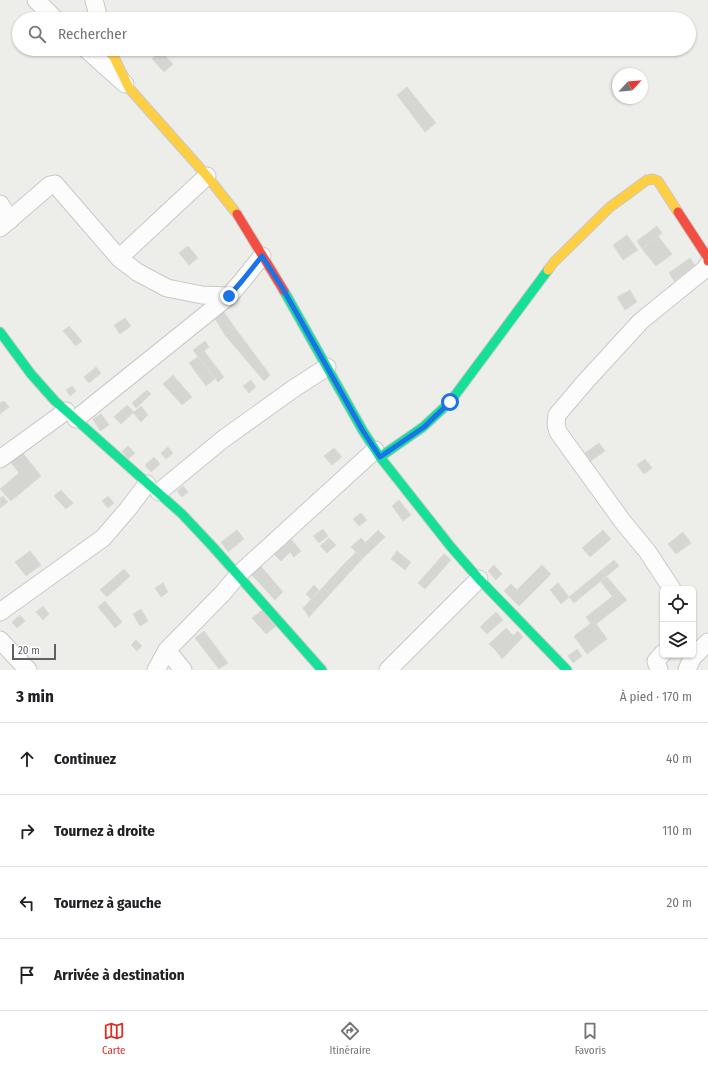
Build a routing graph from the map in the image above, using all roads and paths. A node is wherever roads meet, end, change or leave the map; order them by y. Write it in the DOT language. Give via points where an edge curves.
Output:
graph roads {
  1 [pos="36,0"];
  2 [pos="94,0"];
  3 [pos="48,12"];
  4 [pos="97,12"];
  5 [pos="94,56"];
  6 [pos="113,56"];
  7 [pos="129,88"];
  8 [pos="207,176"];
  9 [pos="0,204"];
  10 [pos="5,224"];
  11 [pos="262,256"];
  12 [pos="119,258"];
  13 [pos="708,261"];
  14 [pos="708,264"];
  15 [pos="229,296"];
  16 [pos="2,337"];
  17 [pos="327,367"];
  18 [pos="71,415"];
  19 [pos="377,454"];
  20 [pos="0,459"];
  21 [pos="153,488"];
  22 [pos="238,575"];
  23 [pos="479,579"];
  24 [pos="670,586"];
  25 [pos="0,612"];
  26 [pos="0,640"];
  27 [pos="708,642"];
  28 [pos="167,650"];
  29 [pos="660,656"];
  30 [pos="28,670"];
  31 [pos="156,670"];
  32 [pos="183,670"];
  33 [pos="322,670"];
  34 [pos="388,670"];
  35 [pos="567,670"];
  36 [pos="658,670"];
  37 [pos="686,670"];
  1 -- 3 [label="street"];
  2 -- 4 [label="street"];
  5 -- 7 [label="street"];
  6 -- 7 [label="street"];
  7 -- 8 [label="street"];
  8 -- 11 [label="street" via="239,217"];
  8 -- 12 [label="street"];
  9 -- 10 [label="street"];
  10 -- 12 [label="street" via="50,185 55,184"];
  11 -- 15 [label="street"];
  11 -- 17 [label="street"];
  12 -- 15 [label="street" via="167,288 202,295"];
  13 -- 19 [label="street" via="658,181 647,180 610,207 554,262 450,402 424,427"];
  14 -- 24 [label="street" via="641,321 557,415 558,432"];
  15 -- 18 [label="street"];
  16 -- 18 [label="street" via="31,374"];
  17 -- 19 [label="street"];
  17 -- 21 [label="street"];
  18 -- 20 [label="street"];
  18 -- 21 [label="street"];
  19 -- 22 [label="street"];
  19 -- 23 [label="street"];
  21 -- 22 [label="street" via="185,517"];
  21 -- 25 [label="street" via="128,509 103,538"];
  22 -- 28 [label="street"];
  22 -- 33 [label="street"];
  23 -- 34 [label="street"];
  23 -- 35 [label="street"];
  26 -- 30 [label="street"];
  27 -- 37 [label="street" via="692,658"];
  28 -- 31 [label="street"];
  28 -- 32 [label="street"];
  29 -- 36 [label="street" via="656,661"];
}
